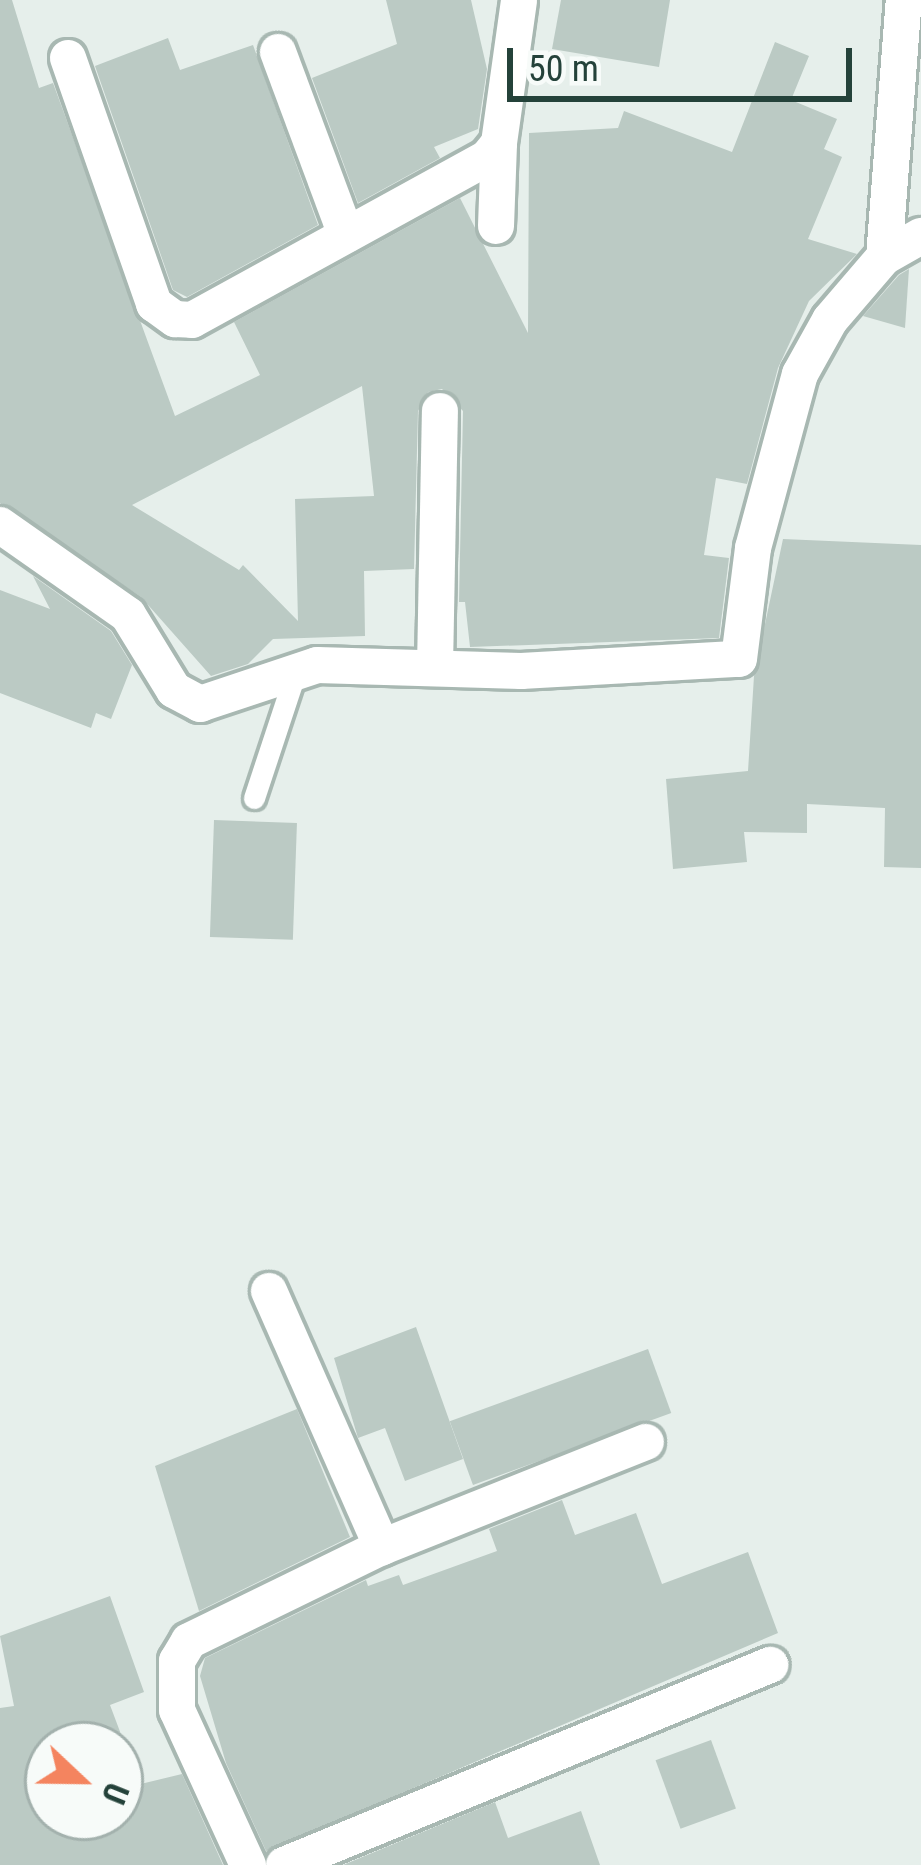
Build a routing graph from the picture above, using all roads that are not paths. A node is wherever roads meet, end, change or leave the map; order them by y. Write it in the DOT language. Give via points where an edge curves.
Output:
graph roads {
  1 [pos="520,0"];
  2 [pos="904,0"];
  3 [pos="278,52"];
  4 [pos="68,58"];
  5 [pos="499,143"];
  6 [pos="496,226"];
  7 [pos="346,235"];
  8 [pos="921,236"];
  9 [pos="884,257"];
  10 [pos="440,411"];
  11 [pos="0,525"];
  12 [pos="435,668"];
  13 [pos="296,670"];
  14 [pos="254,798"];
  15 [pos="269,1291"];
  16 [pos="646,1442"];
  17 [pos="382,1547"];
  18 [pos="770,1665"];
  19 [pos="248,1865"];
  20 [pos="284,1865"];
  1 -- 5 [label="street"];
  2 -- 9 [label="street"];
  3 -- 7 [label="street"];
  4 -- 7 [label="street" via="163,314 192,320"];
  5 -- 6 [label="street"];
  5 -- 7 [label="street"];
  8 -- 9 [label="street"];
  9 -- 12 [label="street" via="830,320 800,374 753,548 742,657 521,671"];
  10 -- 12 [label="street"];
  11 -- 13 [label="street" via="128,615 184,698 219,700"];
  12 -- 13 [label="street"];
  13 -- 14 [label="lane"];
  15 -- 17 [label="street"];
  16 -- 17 [label="street"];
  17 -- 19 [label="street" via="208,1626 177,1661 177,1710"];
  18 -- 20 [label="street"];
}
